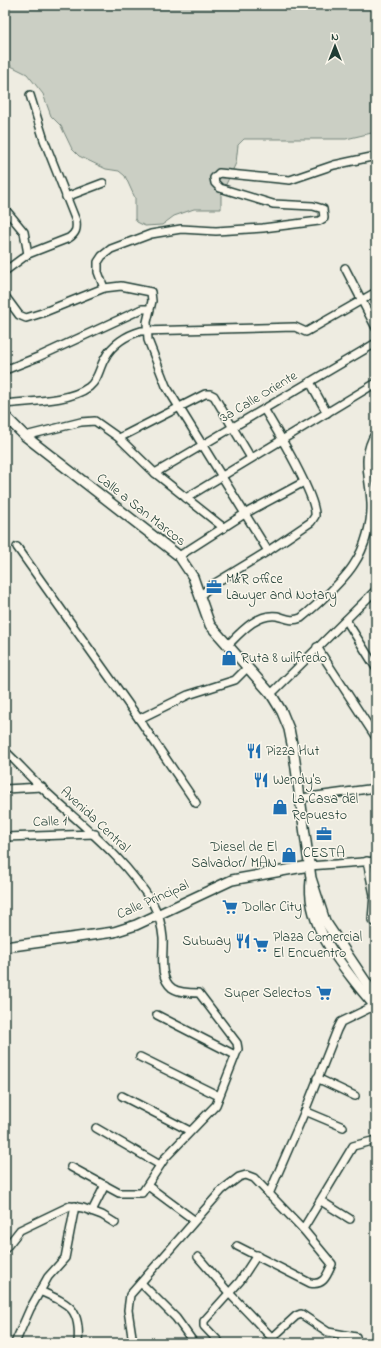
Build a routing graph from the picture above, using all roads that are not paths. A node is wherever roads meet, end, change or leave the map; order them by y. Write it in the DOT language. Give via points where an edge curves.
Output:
graph roads {
  1 [pos="30,94"];
  2 [pos="376,156"];
  3 [pos="102,183"];
  4 [pos="66,197"];
  5 [pos="5,209"];
  6 [pos="28,254"];
  7 [pos="345,268"];
  8 [pos="5,271"];
  9 [pos="104,288"];
  10 [pos="376,292"];
  11 [pos="5,296"];
  12 [pos="363,300"];
  13 [pos="149,309"];
  14 [pos="376,328"];
  15 [pos="147,331"];
  16 [pos="376,343"];
  17 [pos="5,370"];
  18 [pos="310,382"];
  19 [pos="376,383"];
  20 [pos="5,404"];
  21 [pos="180,406"];
  22 [pos="264,409"];
  23 [pos="327,413"];
  24 [pos="5,416"];
  25 [pos="233,428"];
  26 [pos="376,432"];
  27 [pos="25,436"];
  28 [pos="119,438"];
  29 [pos="282,440"];
  30 [pos="203,445"];
  31 [pos="251,458"];
  32 [pos="155,473"];
  33 [pos="222,476"];
  34 [pos="304,482"];
  35 [pos="186,498"];
  36 [pos="246,513"];
  37 [pos="224,528"];
  38 [pos="17,547"];
  39 [pos="268,551"];
  40 [pos="179,556"];
  41 [pos="376,590"];
  42 [pos="200,596"];
  43 [pos="346,620"];
  44 [pos="227,646"];
  45 [pos="317,648"];
  46 [pos="247,668"];
  47 [pos="376,668"];
  48 [pos="271,694"];
  49 [pos="140,719"];
  50 [pos="373,728"];
  51 [pos="375,736"];
  52 [pos="5,751"];
  53 [pos="42,787"];
  54 [pos="376,788"];
  55 [pos="5,789"];
  56 [pos="301,798"];
  57 [pos="196,803"];
  58 [pos="95,834"];
  59 [pos="5,837"];
  60 [pos="367,861"];
  61 [pos="376,861"];
  62 [pos="309,866"];
  63 [pos="311,878"];
  64 [pos="375,895"];
  65 [pos="159,914"];
  66 [pos="376,923"];
  67 [pos="5,946"];
  68 [pos="353,972"];
  69 [pos="376,1004"];
  70 [pos="157,1015"];
  71 [pos="235,1055"];
  72 [pos="140,1057"];
  73 [pos="317,1078"];
  74 [pos="122,1096"];
  75 [pos="219,1096"];
  76 [pos="355,1096"];
  77 [pos="305,1110"];
  78 [pos="343,1127"];
  79 [pos="96,1128"];
  80 [pos="190,1131"];
  81 [pos="376,1140"];
  82 [pos="160,1164"];
  83 [pos="71,1167"];
  84 [pos="105,1185"];
  85 [pos="148,1186"];
  86 [pos="269,1194"];
  87 [pos="321,1201"];
  88 [pos="75,1206"];
  89 [pos="92,1211"];
  90 [pos="350,1218"];
  91 [pos="194,1220"];
  92 [pos="115,1223"];
  93 [pos="303,1229"];
  94 [pos="237,1246"];
  95 [pos="5,1249"];
  96 [pos="257,1255"];
  97 [pos="198,1257"];
  98 [pos="141,1283"];
  99 [pos="40,1291"];
  100 [pos="230,1294"];
  101 [pos="274,1340"];
  102 [pos="15,1343"];
  103 [pos="78,1343"];
  104 [pos="133,1343"];
  105 [pos="194,1343"];
  106 [pos="220,1343"];
  107 [pos="356,1343"];
  1 -- 4 [label="street"];
  2 -- 9 [label="street" via="334,165 290,180 219,173 214,178 220,188 273,204 313,206 323,209 324,218 319,221 263,228 216,231 181,229 151,234 111,249 102,256 98,262 98,272"];
  3 -- 4 [label="street"];
  4 -- 6 [label="street" via="76,221 77,228 74,234"];
  5 -- 6 [label="street" via="24,232"];
  6 -- 8 [label="street"];
  7 -- 12 [label="street"];
  9 -- 11 [label="street" via="26,318 19,315"];
  9 -- 13 [label="street" via="121,286 151,292 152,301"];
  10 -- 12 [label="street"];
  12 -- 14 [label="street"];
  12 -- 15 [label="street" via="306,332 295,327"];
  13 -- 15 [label="street"];
  13 -- 17 [label="street" via="142,309"];
  15 -- 20 [label="street" via="127,336 110,350 94,382 78,394"];
  15 -- 21 [label="street" via="166,386"];
  16 -- 18 [label="street, 3a Calle Oriente"];
  18 -- 22 [label="street, 3a Calle Oriente"];
  18 -- 23 [label="street"];
  19 -- 23 [label="street"];
  21 -- 25 [label="street" via="210,394 214,396"];
  21 -- 28 [label="street"];
  21 -- 30 [label="street"];
  22 -- 25 [label="street, 3a Calle Oriente"];
  22 -- 29 [label="street"];
  23 -- 29 [label="street"];
  24 -- 27 [label="main road, Calle a San Marcos"];
  25 -- 30 [label="street, 3a Calle Oriente"];
  25 -- 31 [label="street"];
  26 -- 44 [label="street" via="366,462 371,515 362,549 354,564 301,618 290,621 278,616 265,617 246,627"];
  27 -- 28 [label="street" via="90,420 102,425"];
  27 -- 40 [label="main road, Calle a San Marcos"];
  28 -- 32 [label="street"];
  29 -- 31 [label="street"];
  29 -- 34 [label="street"];
  30 -- 32 [label="street, 3a Calle Oriente"];
  30 -- 33 [label="street"];
  31 -- 33 [label="street"];
  32 -- 35 [label="street"];
  33 -- 35 [label="street"];
  33 -- 36 [label="street"];
  34 -- 36 [label="street"];
  34 -- 39 [label="street" via="315,508 314,519"];
  35 -- 37 [label="street"];
  36 -- 37 [label="street"];
  36 -- 39 [label="street"];
  37 -- 40 [label="street"];
  38 -- 49 [label="street"];
  39 -- 42 [label="street" via="212,585"];
  40 -- 42 [label="main road, Calle a San Marcos" via="188,567"];
  41 -- 43 [label="street"];
  42 -- 44 [label="main road, Calle a San Marcos" via="210,625"];
  43 -- 45 [label="street"];
  43 -- 47 [label="street"];
  44 -- 46 [label="main road, Calle a San Marcos"];
  45 -- 48 [label="street"];
  45 -- 50 [label="street"];
  46 -- 48 [label="main road, Calle a San Marcos"];
  46 -- 49 [label="street" via="235,680 188,695"];
  48 -- 56 [label="main road, Calle a San Marcos" via="289,729"];
  49 -- 57 [label="street"];
  50 -- 51 [label="street"];
  52 -- 53 [label="street, Avenida Central"];
  53 -- 55 [label="street"];
  53 -- 58 [label="street, Avenida Central"];
  54 -- 56 [label="street"];
  56 -- 62 [label="main road, Calle a San Marcos"];
  58 -- 59 [label="street, Calle 1"];
  58 -- 65 [label="street, Avenida Central" via="143,887"];
  60 -- 61 [label="street"];
  60 -- 62 [label="street"];
  60 -- 64 [label="street"];
  62 -- 63 [label="main road, Calle a San Marcos"];
  62 -- 65 [label="main road, Calle Principal" via="232,880"];
  63 -- 68 [label="main road" via="325,921"];
  63 -- 68 [label="main road" via="310,893 317,924"];
  64 -- 66 [label="street" via="372,920"];
  65 -- 67 [label="main road, Calle Principal" via="114,932"];
  65 -- 71 [label="street" via="165,978 172,988 185,993 199,993 237,1043"];
  68 -- 69 [label="main road"];
  68 -- 69 [label="main road" via="361,983 366,982"];
  69 -- 73 [label="street" via="341,1022"];
  70 -- 71 [label="street"];
  71 -- 75 [label="street"];
  72 -- 75 [label="street"];
  73 -- 76 [label="street"];
  73 -- 77 [label="street"];
  74 -- 80 [label="street"];
  75 -- 80 [label="street" via="216,1105"];
  77 -- 78 [label="street"];
  77 -- 86 [label="street"];
  79 -- 82 [label="street"];
  80 -- 82 [label="street"];
  81 -- 87 [label="street" via="353,1146"];
  82 -- 85 [label="street"];
  83 -- 84 [label="street"];
  84 -- 85 [label="street" via="119,1193 133,1194 142,1193"];
  84 -- 89 [label="street"];
  85 -- 91 [label="street"];
  86 -- 91 [label="street" via="254,1178 246,1175 240,1177 222,1190"];
  86 -- 93 [label="street"];
  87 -- 90 [label="street"];
  87 -- 93 [label="street"];
  88 -- 89 [label="street"];
  88 -- 95 [label="street" via="63,1208 20,1230"];
  88 -- 99 [label="street" via="65,1258 48,1277"];
  89 -- 92 [label="street"];
  91 -- 98 [label="street"];
  93 -- 96 [label="street" via="332,1264 322,1281 317,1284 310,1283"];
  94 -- 96 [label="street"];
  96 -- 100 [label="street"];
  97 -- 100 [label="street"];
  98 -- 104 [label="street" via="130,1296 128,1310"];
  98 -- 105 [label="street" via="176,1318"];
  99 -- 102 [label="street"];
  99 -- 103 [label="street" via="69,1305 73,1310 78,1323"];
  100 -- 101 [label="street"];
  100 -- 106 [label="street" via="204,1321 204,1326"];
  101 -- 107 [label="street" via="296,1316 301,1314 328,1332 356,1336"];
}
